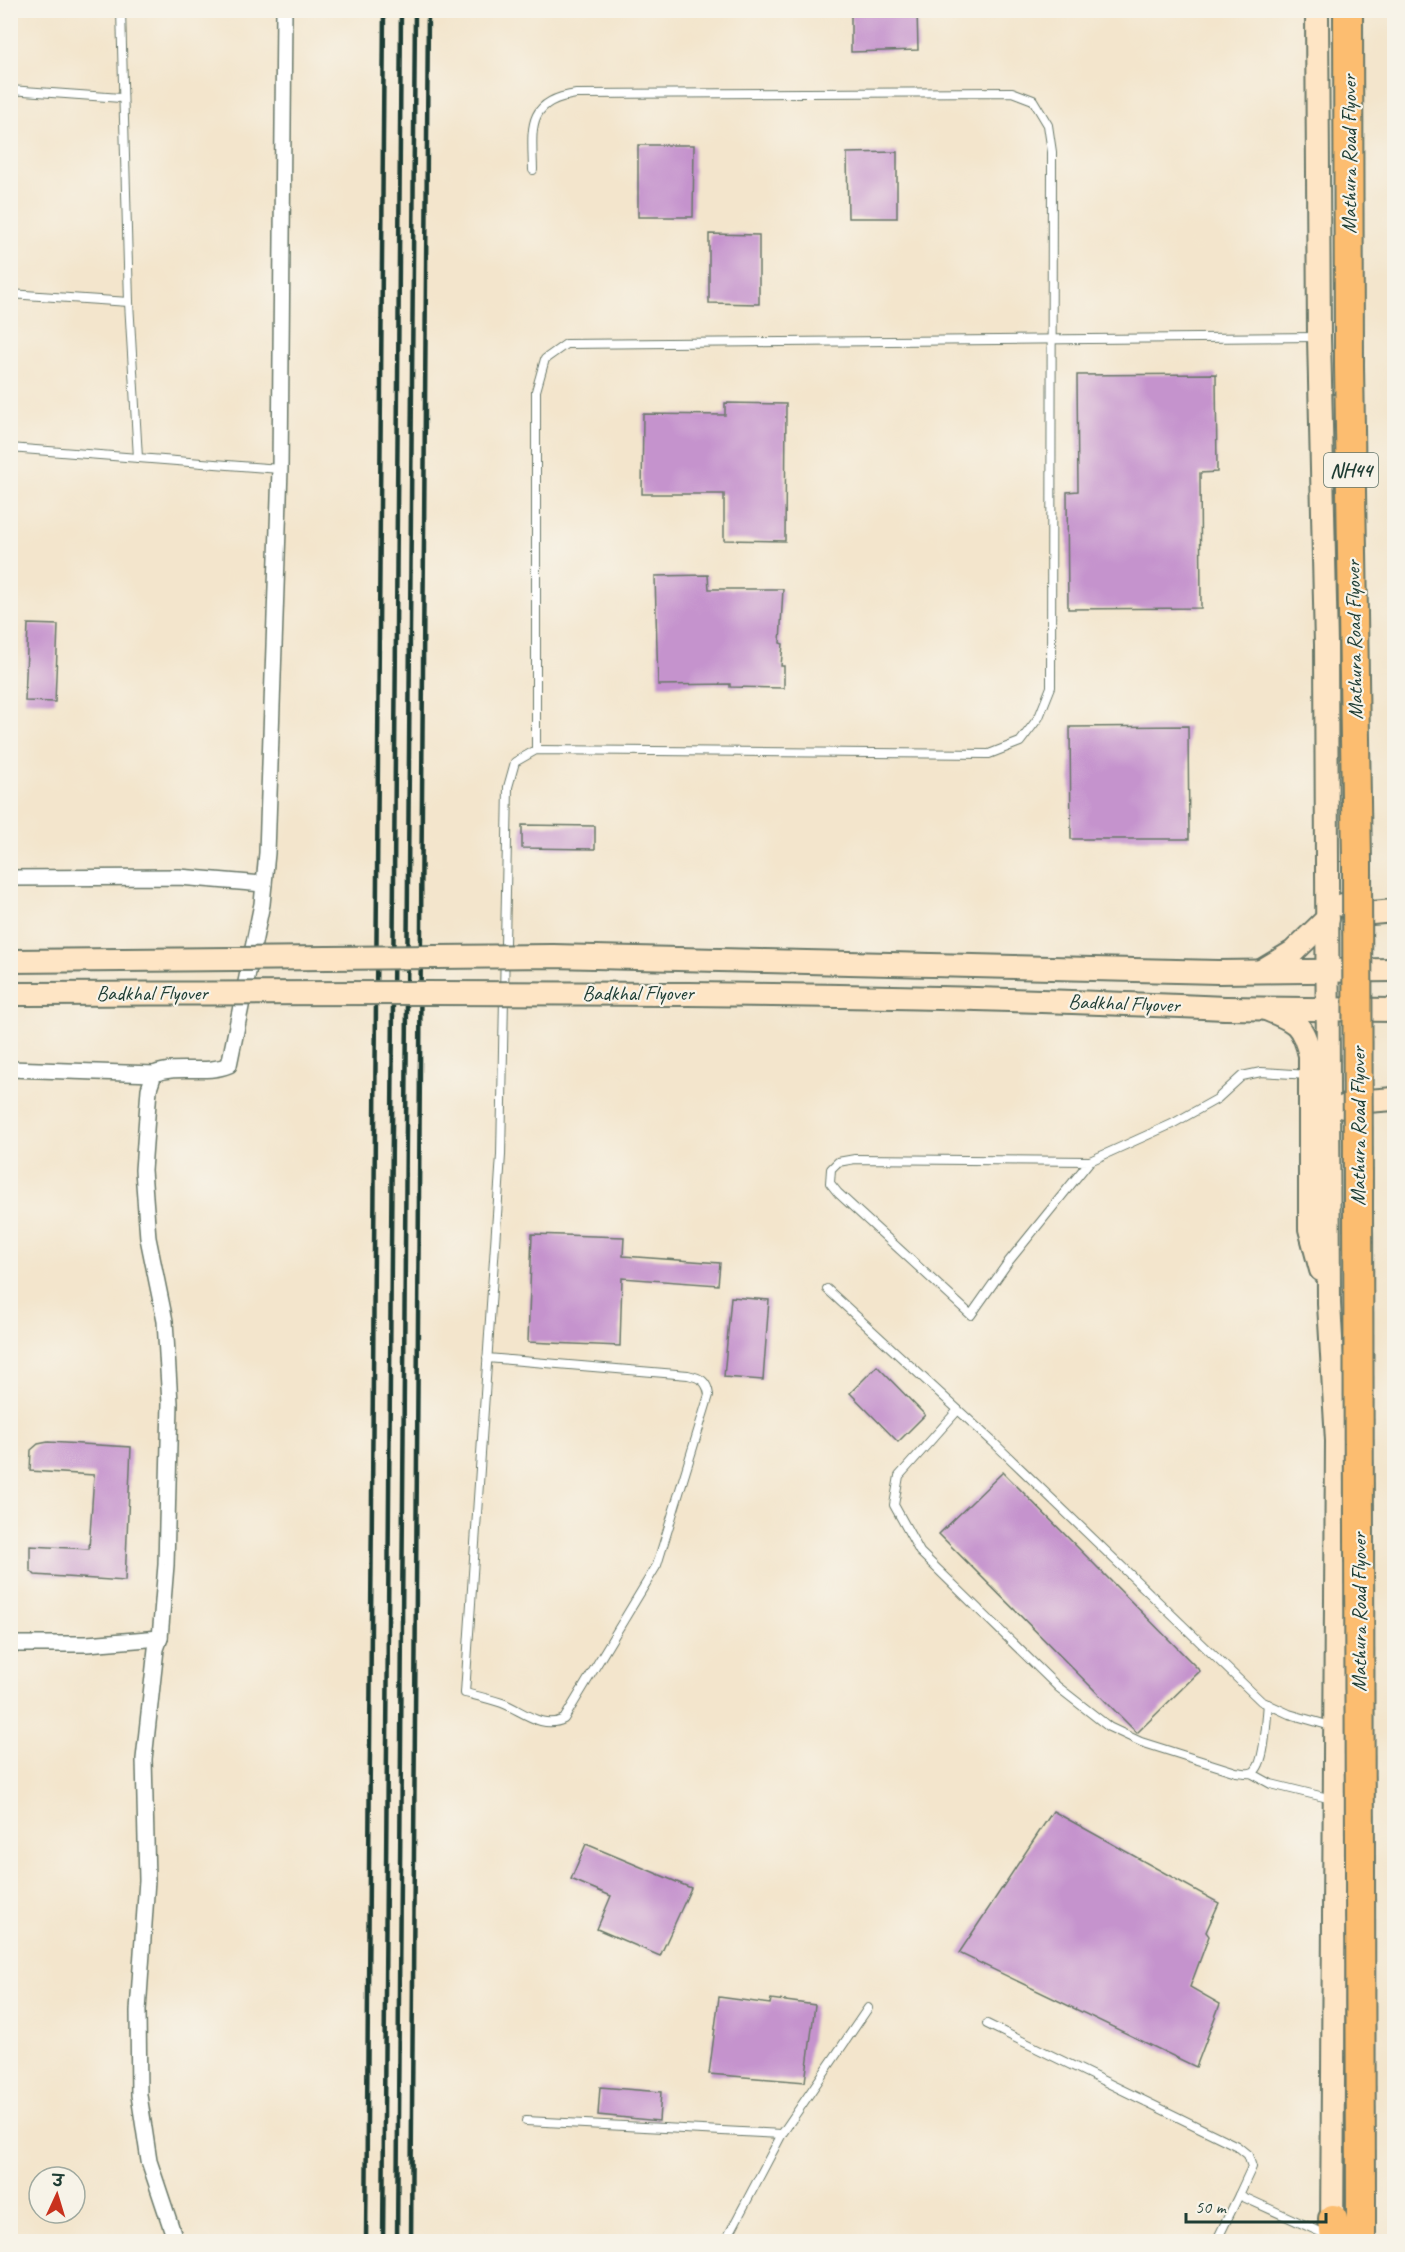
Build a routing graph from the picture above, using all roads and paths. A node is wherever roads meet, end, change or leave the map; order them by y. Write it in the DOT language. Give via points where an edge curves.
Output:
graph roads {
  1 [pos="121,10"];
  2 [pos="284,10"];
  3 [pos="1317,10"];
  4 [pos="1348,10"];
  5 [pos="10,90"];
  6 [pos="121,98"];
  7 [pos="533,170"];
  8 [pos="10,294"];
  9 [pos="129,302"];
  10 [pos="1319,337"];
  11 [pos="1053,340"];
  12 [pos="10,448"];
  13 [pos="138,458"];
  14 [pos="280,469"];
  15 [pos="536,750"];
  16 [pos="10,878"];
  17 [pos="264,884"];
  18 [pos="1328,907"];
  19 [pos="1395,910"];
  20 [pos="10,961"];
  21 [pos="1329,970"];
  22 [pos="1395,970"];
  23 [pos="1261,971"];
  24 [pos="10,994"];
  25 [pos="1266,1009"];
  26 [pos="1328,1009"];
  27 [pos="1395,1010"];
  28 [pos="10,1069"];
  29 [pos="154,1074"];
  30 [pos="1310,1075"];
  31 [pos="1395,1100"];
  32 [pos="1329,1127"];
  33 [pos="1090,1161"];
  34 [pos="827,1289"];
  35 [pos="1329,1304"];
  36 [pos="487,1358"];
  37 [pos="958,1410"];
  38 [pos="160,1638"];
  39 [pos="10,1644"];
  40 [pos="1268,1704"];
  41 [pos="1335,1727"];
  42 [pos="1251,1773"];
  43 [pos="1335,1800"];
  44 [pos="867,2008"];
  45 [pos="987,2024"];
  46 [pos="525,2121"];
  47 [pos="782,2134"];
  48 [pos="1239,2195"];
  49 [pos="1333,2235"];
  50 [pos="176,2241"];
  51 [pos="725,2241"];
  52 [pos="1216,2241"];
  53 [pos="1361,2241"];
  1 -- 6 [label="lane"];
  2 -- 14 [label="street"];
  3 -- 10 [label="main road"];
  4 -- 53 [label="highway, Mathura Road Flyover / NH44, bridge" via="1357,874"];
  5 -- 6 [label="lane"];
  6 -- 9 [label="lane"];
  7 -- 11 [label="lane" via="532,129 541,108 554,97 1012,92 1033,100 1048,125 1052,152"];
  8 -- 9 [label="lane"];
  9 -- 13 [label="lane"];
  10 -- 11 [label="lane"];
  10 -- 18 [label="main road"];
  11 -- 15 [label="lane" via="1051,687 1039,717 1020,742 989,754"];
  11 -- 15 [label="lane" via="566,345 545,359 536,391"];
  12 -- 13 [label="lane"];
  13 -- 14 [label="lane"];
  14 -- 17 [label="street"];
  15 -- 36 [label="lane" via="515,762 508,787 501,1155"];
  16 -- 17 [label="street" via="179,878"];
  17 -- 29 [label="street" via="229,1065 216,1070 169,1068"];
  18 -- 19 [label="main road" via="1342,904 1372,913"];
  18 -- 21 [label="main road"];
  18 -- 23 [label="main road" via="1293,952"];
  20 -- 23 [label="main road, Badkhal Flyover, bridge" via="553,956"];
  21 -- 22 [label="main road, Badkhal Flyover"];
  21 -- 23 [label="main road, Badkhal Flyover"];
  21 -- 26 [label="main road"];
  24 -- 25 [label="main road, Badkhal Flyover, bridge" via="664,992 1089,1001"];
  25 -- 26 [label="main road, Badkhal Flyover"];
  25 -- 30 [label="main road" via="1290,1019 1304,1032"];
  26 -- 27 [label="main road, Badkhal Flyover"];
  26 -- 32 [label="main road"];
  28 -- 29 [label="street"];
  29 -- 38 [label="street" via="149,1089 143,1170 148,1238 165,1321 170,1403"];
  30 -- 33 [label="lane" via="1261,1072 1242,1076 1217,1099"];
  30 -- 35 [label="main road" via="1310,1229"];
  31 -- 32 [label="main road" via="1354,1101 1345,1106"];
  32 -- 35 [label="main road"];
  33 -- 33 [label="lane" via="855,1159 838,1162 831,1169 830,1183 971,1315"];
  34 -- 37 [label="lane"];
  35 -- 41 [label="main road" via="1337,1441"];
  36 -- 36 [label="lane" via="688,1375 701,1378 710,1395 657,1565 564,1719 557,1722 538,1720 503,1703 465,1693"];
  37 -- 40 [label="lane"];
  37 -- 42 [label="lane" via="897,1483 894,1505 920,1552 1058,1687 1109,1727 1201,1762"];
  38 -- 39 [label="street" via="97,1644"];
  38 -- 50 [label="street" via="144,1759 147,1880 138,2011 139,2095 149,2161"];
  40 -- 41 [label="lane"];
  40 -- 42 [label="lane" via="1262,1758"];
  41 -- 43 [label="main road"];
  42 -- 43 [label="lane" via="1271,1784"];
  43 -- 49 [label="main road"];
  44 -- 47 [label="lane"];
  45 -- 48 [label="lane" via="1237,2145 1248,2155 1252,2167"];
  46 -- 47 [label="lane"];
  47 -- 51 [label="lane"];
  48 -- 49 [label="lane"];
  48 -- 52 [label="lane"];
}
